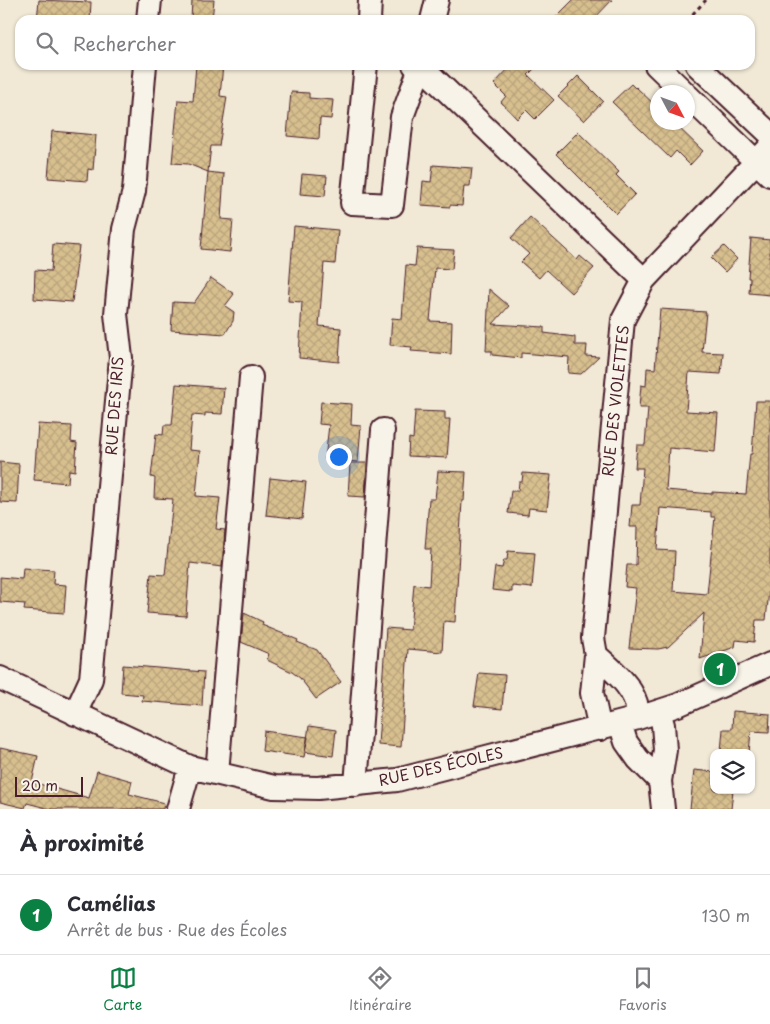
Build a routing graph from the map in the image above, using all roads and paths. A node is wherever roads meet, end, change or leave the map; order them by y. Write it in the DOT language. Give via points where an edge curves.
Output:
graph roads {
  1 [pos="150,0"];
  2 [pos="370,0"];
  3 [pos="437,0"];
  4 [pos="706,0"];
  5 [pos="148,15"];
  6 [pos="369,15"];
  7 [pos="433,15"];
  8 [pos="692,15"];
  9 [pos="145,70"];
  10 [pos="365,70"];
  11 [pos="417,70"];
  12 [pos="424,70"];
  13 [pos="661,70"];
  14 [pos="702,70"];
  15 [pos="677,85"];
  16 [pos="695,102"];
  17 [pos="770,134"];
  18 [pos="766,161"];
  19 [pos="644,280"];
  20 [pos="251,377"];
  21 [pos="383,430"];
  22 [pos="596,655"];
  23 [pos="770,664"];
  24 [pos="0,678"];
  25 [pos="659,711"];
  26 [pos="75,714"];
  27 [pos="619,723"];
  28 [pos="190,766"];
  29 [pos="217,773"];
  30 [pos="660,781"];
  31 [pos="356,785"];
  32 [pos="178,809"];
  33 [pos="663,809"];
  1 -- 5 [label="street"];
  2 -- 6 [label="street"];
  3 -- 7 [label="street"];
  4 -- 8 [label="path"];
  9 -- 26 [label="street, RUE DES IRIS" via="134,192 124,229 116,314 120,358 91,679"];
  10 -- 11 [label="street" via="352,203 392,206 402,117"];
  12 -- 19 [label="street"];
  13 -- 15 [label="street"];
  14 -- 17 [label="street"];
  16 -- 18 [label="street"];
  18 -- 19 [label="street, RUE DES VIOLETTES"];
  19 -- 22 [label="street, RUE DES VIOLETTES" via="623,320 593,638"];
  20 -- 29 [label="street"];
  21 -- 31 [label="street"];
  22 -- 27 [label="street, RUE DES VIOLETTES" via="592,693"];
  22 -- 27 [label="street" via="618,676 636,702"];
  23 -- 25 [label="street, RUE DES ÉCOLES"];
  24 -- 26 [label="street, RUE DES ÉCOLES"];
  25 -- 27 [label="street, RUE DES ÉCOLES"];
  25 -- 30 [label="street" via="665,750"];
  26 -- 28 [label="street, RUE DES ÉCOLES"];
  27 -- 30 [label="street" via="638,760"];
  27 -- 31 [label="street, RUE DES ÉCOLES" via="397,780"];
  28 -- 29 [label="street, RUE DES ÉCOLES"];
  28 -- 32 [label="street"];
  29 -- 31 [label="street, RUE DES ÉCOLES" via="274,787"];
  30 -- 33 [label="street"];
}
